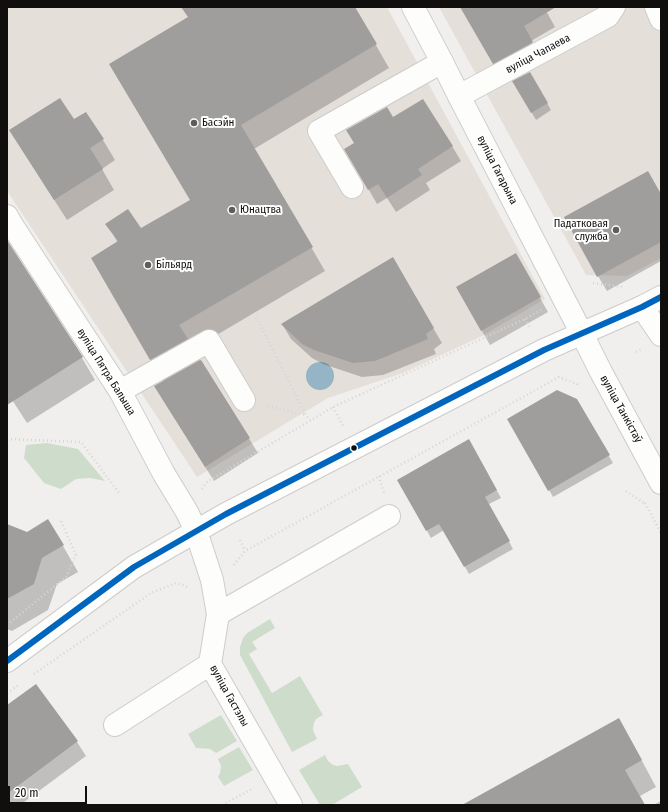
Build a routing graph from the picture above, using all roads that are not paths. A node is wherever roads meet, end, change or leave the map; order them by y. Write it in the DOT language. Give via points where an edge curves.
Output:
graph roads {
  1 [pos="413,7"];
  2 [pos="614,7"];
  3 [pos="656,7"];
  4 [pos="661,19"];
  5 [pos="442,62"];
  6 [pos="459,96"];
  7 [pos="352,187"];
  8 [pos="9,223"];
  9 [pos="661,297"];
  10 [pos="642,307"];
  11 [pos="582,334"];
  12 [pos="661,335"];
  13 [pos="120,391"];
  14 [pos="244,400"];
  15 [pos="661,482"];
  16 [pos="389,516"];
  17 [pos="196,532"];
  18 [pos="218,614"];
  19 [pos="7,661"];
  20 [pos="210,664"];
  21 [pos="115,725"];
  22 [pos="291,805"];
  1 -- 5 [label="main road, вуліца Гагарына"];
  2 -- 6 [label="main road, вуліца Чапаева" via="608,16"];
  3 -- 4 [label="main road"];
  5 -- 6 [label="main road, вуліца Гагарына"];
  5 -- 7 [label="main road" via="319,131"];
  6 -- 11 [label="main road, вуліца Гагарына"];
  8 -- 13 [label="main road, вуліца Пятра Балыша"];
  9 -- 10 [label="main road"];
  10 -- 11 [label="main road"];
  10 -- 12 [label="main road"];
  11 -- 15 [label="main road, вуліца Танкістаў"];
  11 -- 17 [label="main road" via="544,350 226,514"];
  13 -- 14 [label="main road" via="209,341"];
  13 -- 17 [label="main road, вуліца Пятра Балыша"];
  16 -- 18 [label="main road"];
  17 -- 18 [label="main road, вуліца Гастэлы" via="212,580"];
  17 -- 19 [label="main road" via="134,567"];
  18 -- 20 [label="main road, вуліца Гастэлы"];
  20 -- 21 [label="main road"];
  20 -- 22 [label="main road, вуліца Гастэлы"];
}
